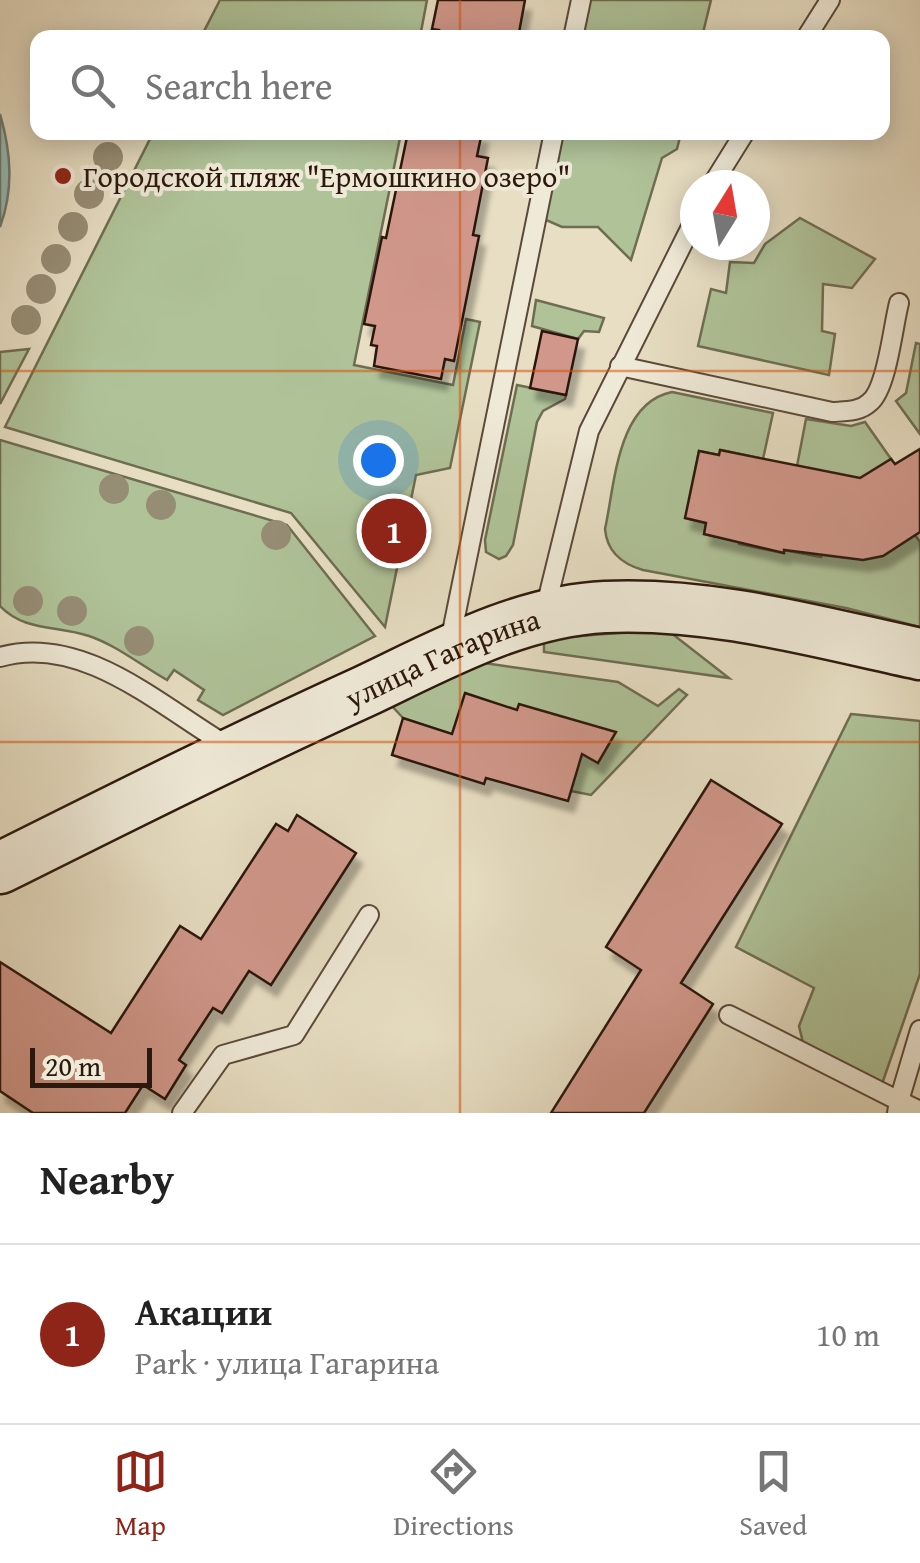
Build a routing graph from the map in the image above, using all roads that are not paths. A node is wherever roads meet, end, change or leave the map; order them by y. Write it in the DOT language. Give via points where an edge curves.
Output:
graph roads {
  1 [pos="581,0"];
  2 [pos="830,0"];
  3 [pos="575,30"];
  4 [pos="811,30"];
  5 [pos="552,140"];
  6 [pos="739,140"];
  7 [pos="721,170"];
  8 [pos="680,248"];
  9 [pos="898,302"];
  10 [pos="620,366"];
  11 [pos="544,616"];
  12 [pos="448,652"];
  13 [pos="920,654"];
  14 [pos="0,658"];
  15 [pos="236,750"];
  16 [pos="0,868"];
  17 [pos="369,915"];
  18 [pos="728,1015"];
  19 [pos="920,1030"];
  20 [pos="898,1107"];
  21 [pos="920,1110"];
  22 [pos="182,1113"];
  1 -- 3 [label="lane"];
  2 -- 4 [label="lane"];
  5 -- 12 [label="lane"];
  6 -- 7 [label="lane"];
  8 -- 10 [label="lane"];
  9 -- 10 [label="lane" via="880,386 872,402 854,411 832,412"];
  10 -- 11 [label="lane" via="590,431"];
  11 -- 12 [label="street, улица Гагарина"];
  11 -- 13 [label="street, улица Гагарина" via="604,607 680,609"];
  12 -- 15 [label="street, улица Гагарина"];
  14 -- 15 [label="lane" via="40,650 92,662"];
  15 -- 16 [label="street, улица Гагарина"];
  17 -- 22 [label="lane" via="294,1035 222,1054"];
  18 -- 20 [label="lane"];
  19 -- 20 [label="lane"];
  20 -- 21 [label="lane"];
}
